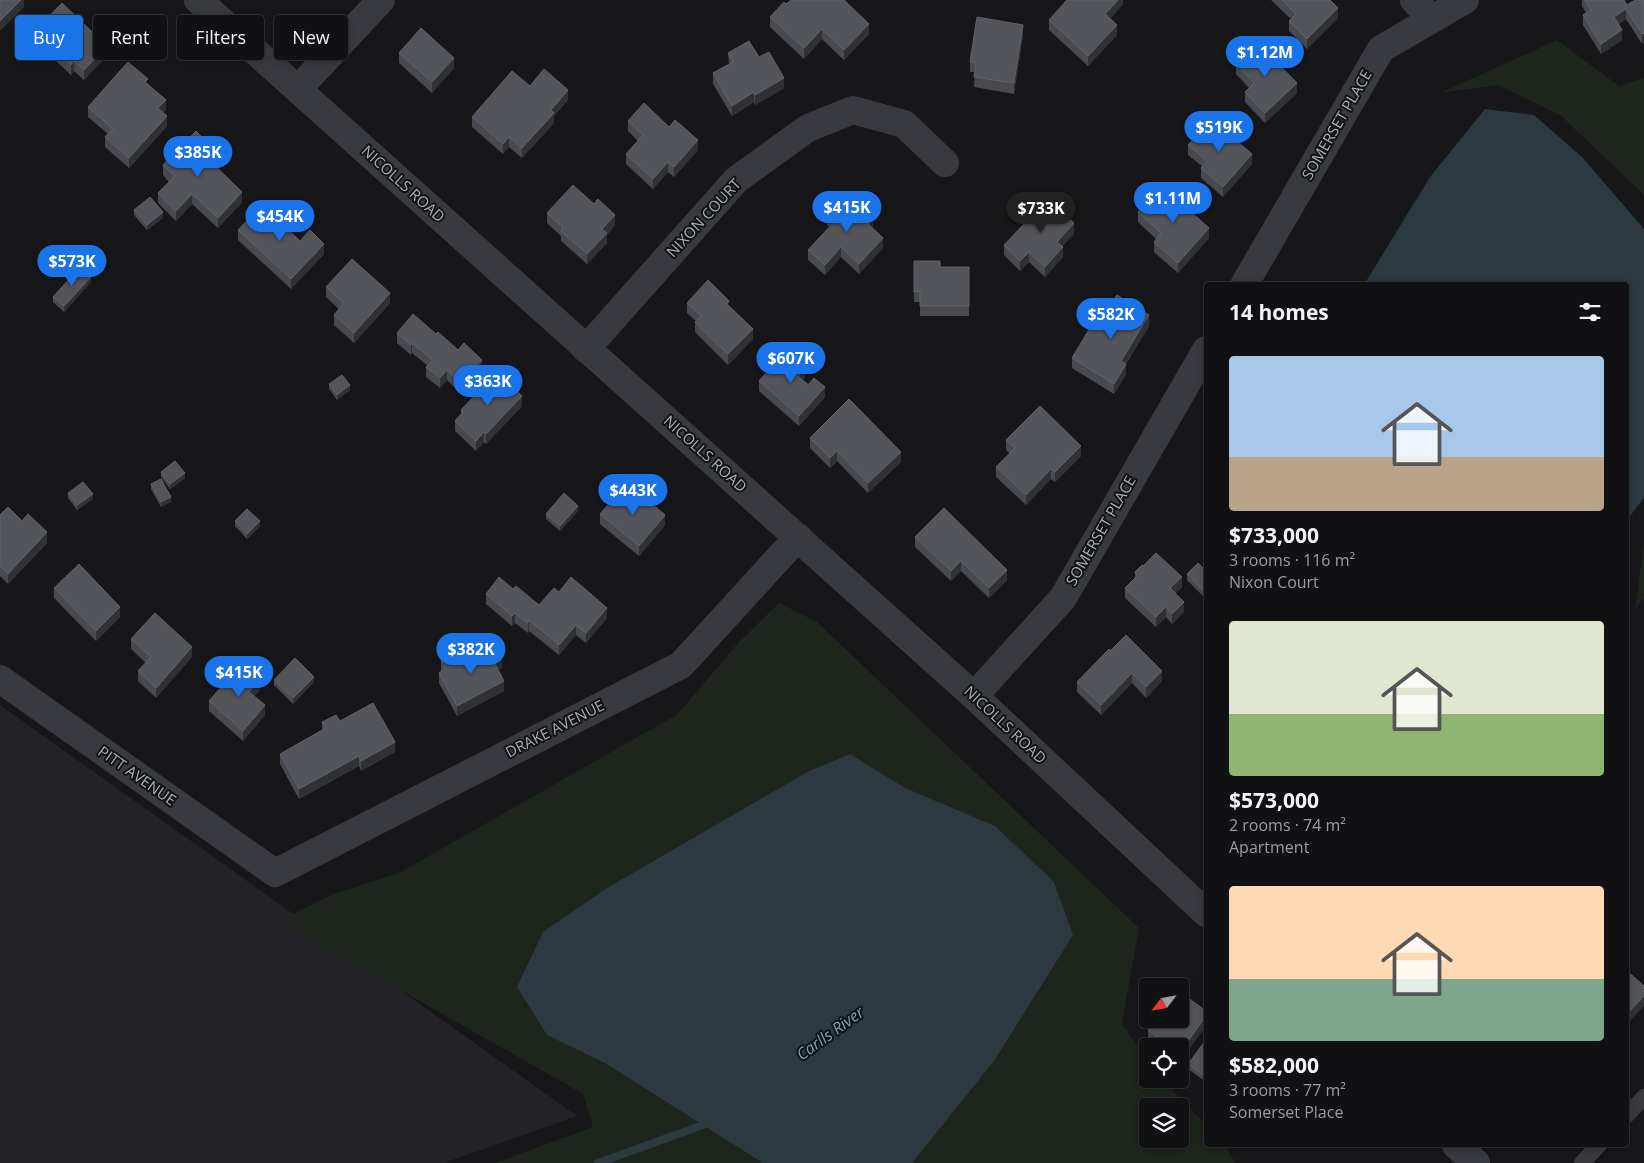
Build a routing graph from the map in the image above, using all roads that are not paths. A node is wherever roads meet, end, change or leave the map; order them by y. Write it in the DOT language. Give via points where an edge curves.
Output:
graph roads {
  1 [pos="198,0"];
  2 [pos="381,0"];
  3 [pos="1465,0"];
  4 [pos="1423,9"];
  5 [pos="298,89"];
  6 [pos="945,163"];
  7 [pos="1246,282"];
  8 [pos="586,349"];
  9 [pos="1204,353"];
  10 [pos="798,537"];
  11 [pos="0,679"];
  12 [pos="974,696"];
  13 [pos="275,873"];
  14 [pos="1204,911"];
  15 [pos="1644,1097"];
  16 [pos="1629,1113"];
  17 [pos="1458,1147"];
  18 [pos="1597,1147"];
  19 [pos="1476,1163"];
  20 [pos="1582,1163"];
  1 -- 5 [label="street, NICOLLS ROAD"];
  2 -- 5 [label="street"];
  3 -- 4 [label="street, SOMERSET PLACE"];
  4 -- 7 [label="street, SOMERSET PLACE" via="1381,49"];
  5 -- 8 [label="street, NICOLLS ROAD"];
  6 -- 8 [label="street, NIXON COURT" via="904,124 853,110 808,128 736,180"];
  8 -- 10 [label="street, NICOLLS ROAD"];
  9 -- 12 [label="street, SOMERSET PLACE" via="1063,598"];
  10 -- 12 [label="street, NICOLLS ROAD"];
  10 -- 13 [label="street, DRAKE AVENUE" via="680,665"];
  11 -- 13 [label="street, PITT AVENUE"];
  12 -- 14 [label="street, NICOLLS ROAD"];
  15 -- 16 [label="lane"];
  17 -- 19 [label="street"];
  18 -- 20 [label="lane"];
}
